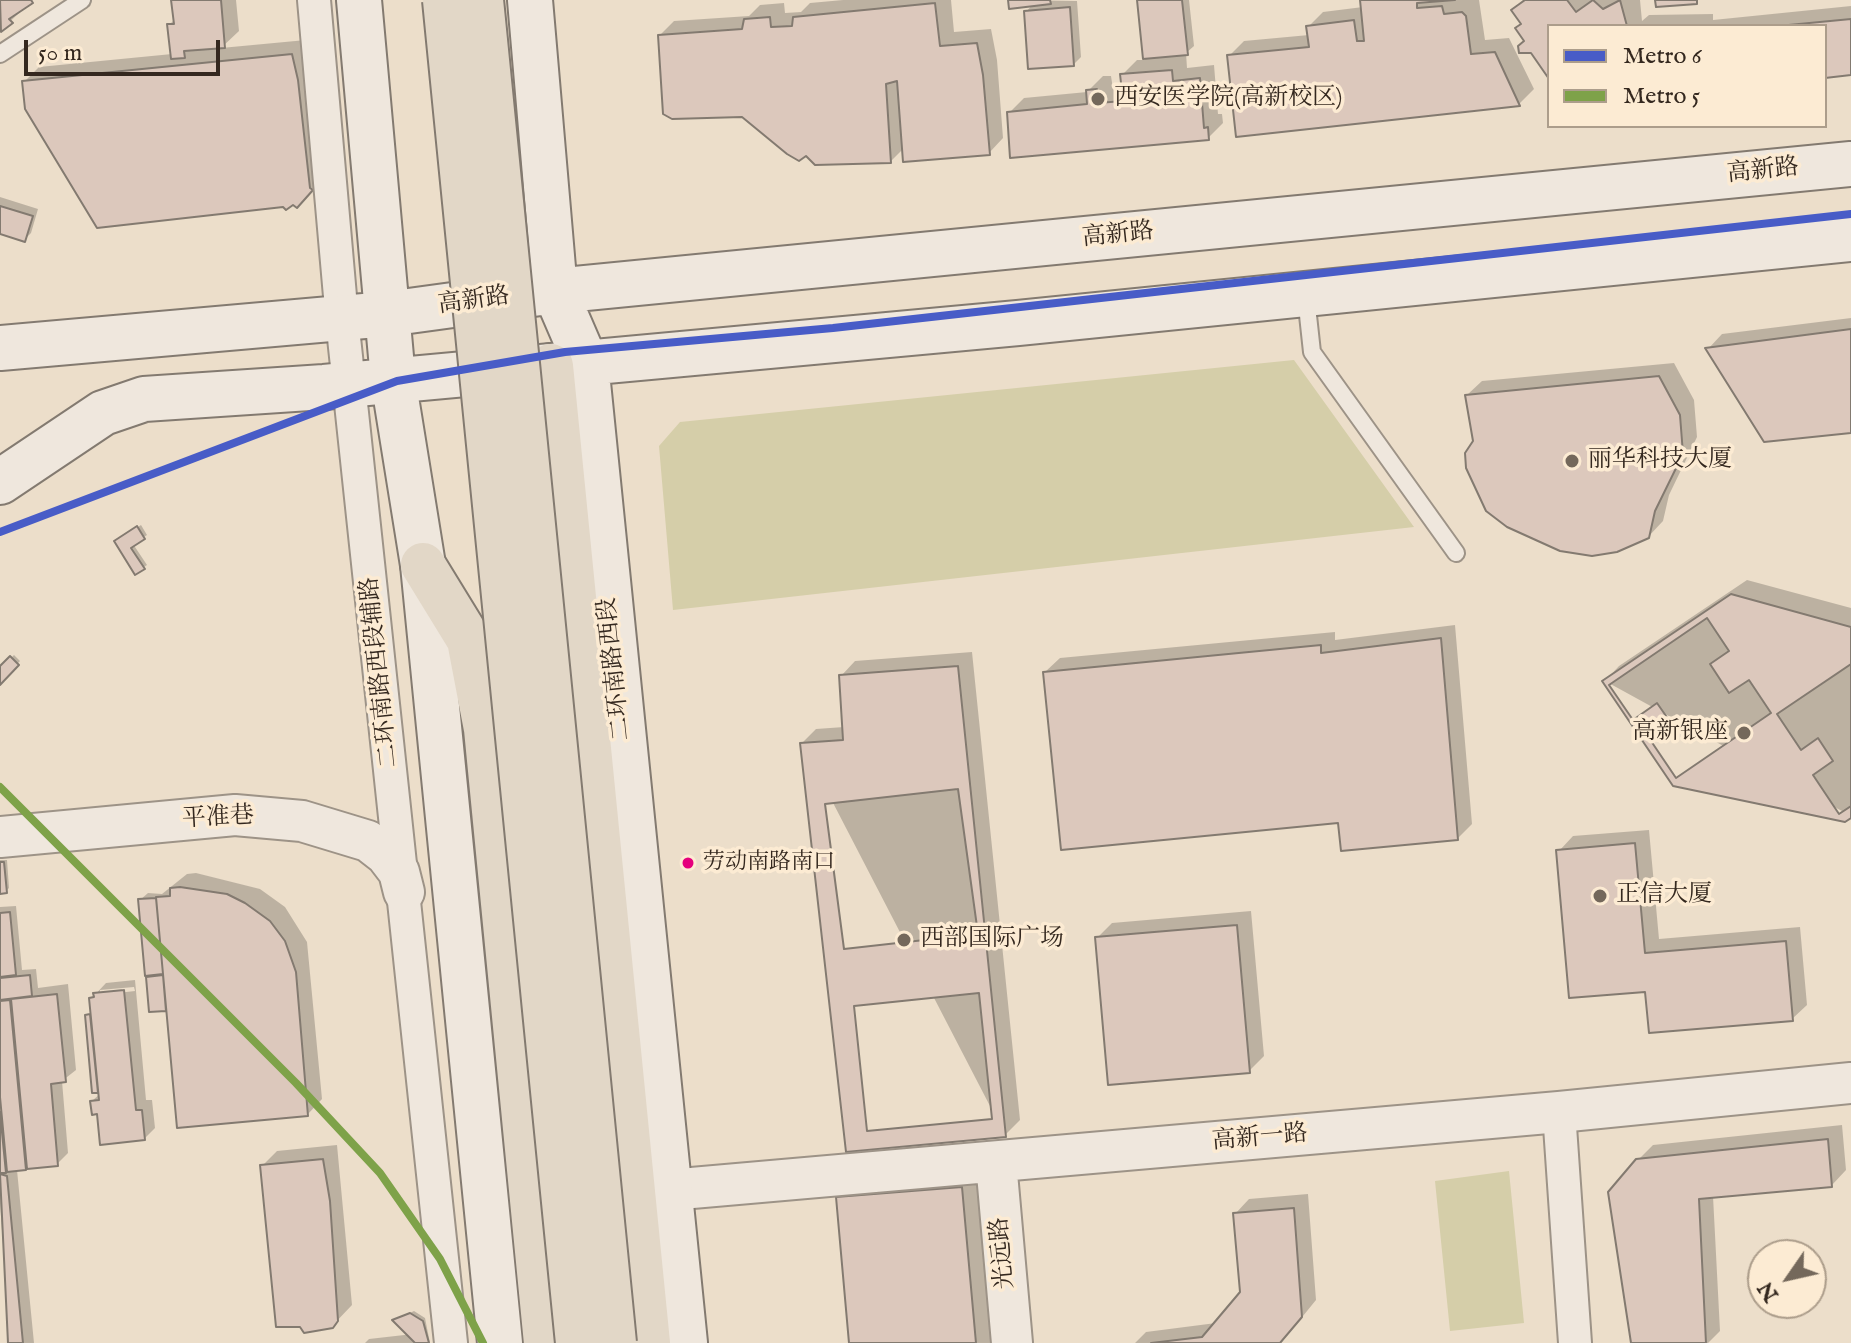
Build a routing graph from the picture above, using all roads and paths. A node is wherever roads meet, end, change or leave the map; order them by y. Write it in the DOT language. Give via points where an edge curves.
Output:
graph roads {
  1 [pos="82,0"];
  2 [pos="314,0"];
  3 [pos="359,0"];
  4 [pos="445,0"];
  5 [pos="481,0"];
  6 [pos="530,0"];
  7 [pos="0,54"];
  8 [pos="1851,164"];
  9 [pos="1851,239"];
  10 [pos="555,291"];
  11 [pos="1306,294"];
  12 [pos="387,314"];
  13 [pos="342,319"];
  14 [pos="0,348"];
  15 [pos="569,364"];
  16 [pos="372,382"];
  17 [pos="0,482"];
  18 [pos="1456,553"];
  19 [pos="423,565"];
  20 [pos="0,837"];
  21 [pos="404,892"];
  22 [pos="1851,1083"];
  23 [pos="1559,1112"];
  24 [pos="996,1162"];
  25 [pos="669,1190"];
  26 [pos="451,1343"];
  27 [pos="500,1343"];
  28 [pos="546,1343"];
  29 [pos="578,1343"];
  30 [pos="614,1343"];
  31 [pos="648,1343"];
  32 [pos="685,1343"];
  33 [pos="1012,1343"];
  34 [pos="1575,1343"];
  1 -- 7 [label="lane"];
  2 -- 13 [label="street, 二环南路西段辅路"];
  3 -- 12 [label="main road"];
  4 -- 29 [label="highway, bridge"];
  5 -- 30 [label="highway, bridge"];
  6 -- 10 [label="main road, 二环南路西段"];
  8 -- 10 [label="main road, 高新路"];
  9 -- 11 [label="main road"];
  10 -- 12 [label="main road, 高新路"];
  10 -- 15 [label="main road, 二环南路西段"];
  11 -- 15 [label="main road"];
  11 -- 18 [label="lane" via="1312,352"];
  12 -- 13 [label="main road, 高新路"];
  12 -- 16 [label="main road"];
  13 -- 14 [label="main road, 高新路"];
  13 -- 16 [label="street, 二环南路西段辅路"];
  15 -- 16 [label="main road"];
  15 -- 25 [label="main road, 二环南路西段"];
  15 -- 31 [label="highway"];
  16 -- 17 [label="main road" via="144,399 103,413"];
  16 -- 19 [label="main road"];
  16 -- 21 [label="street, 二环南路西段辅路"];
  19 -- 27 [label="main road"];
  19 -- 28 [label="highway" via="469,640 486,729"];
  20 -- 21 [label="street, 平准巷" via="235,815 302,821 368,841 399,872"];
  21 -- 26 [label="street, 二环南路西段辅路"];
  22 -- 23 [label="street, 高新一路"];
  23 -- 24 [label="street, 高新一路"];
  23 -- 34 [label="street"];
  24 -- 25 [label="street, 高新一路"];
  24 -- 33 [label="street, 光远路"];
  25 -- 32 [label="main road, 二环南路西段"];
}
